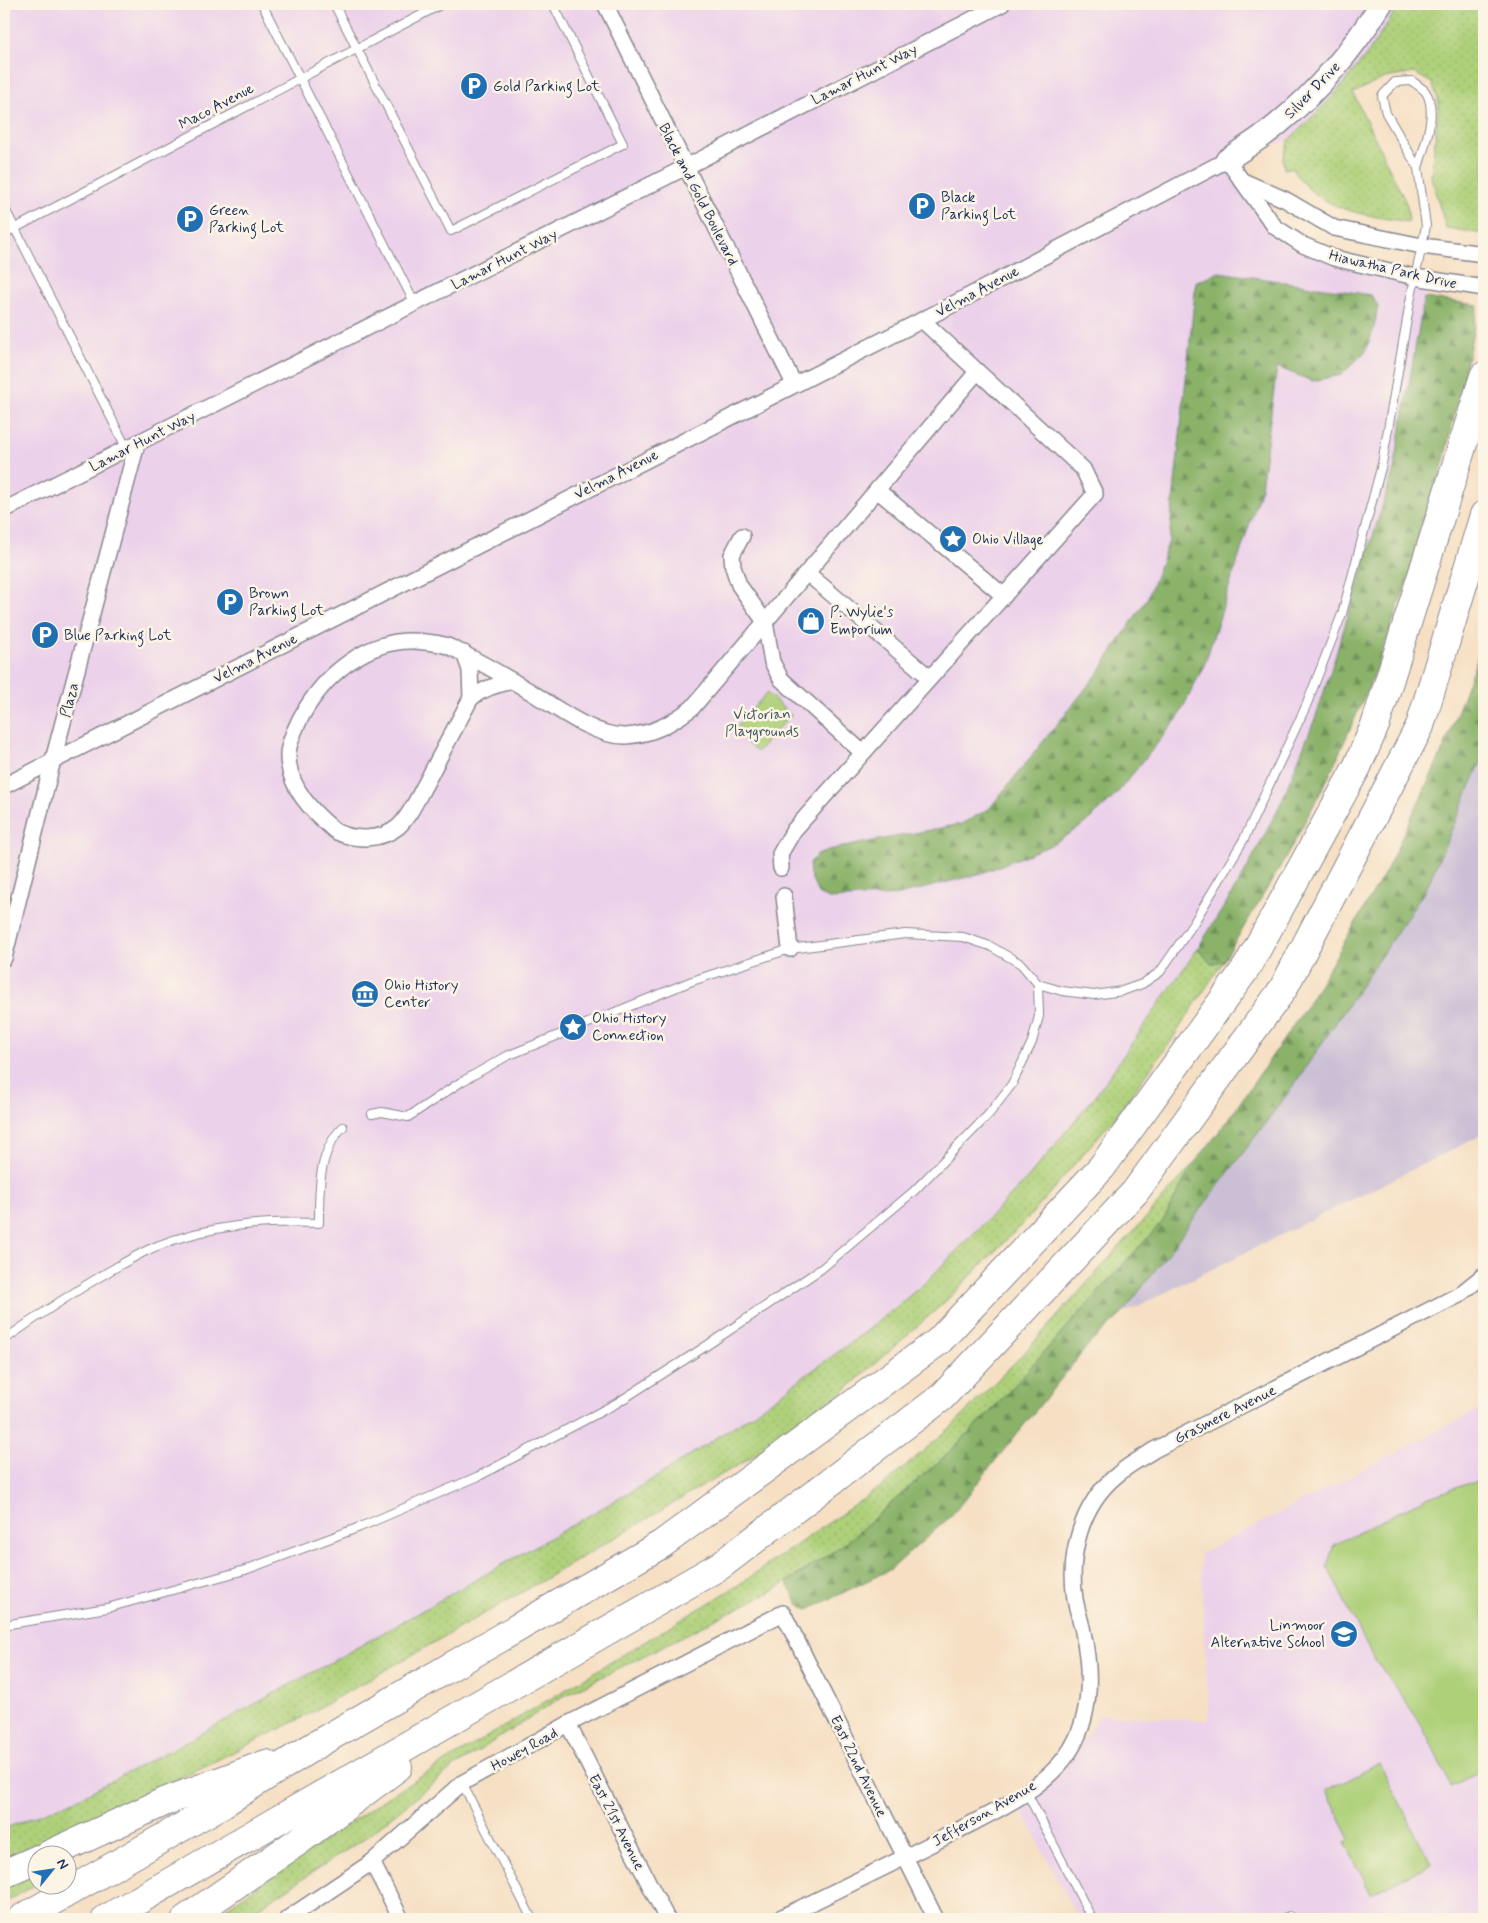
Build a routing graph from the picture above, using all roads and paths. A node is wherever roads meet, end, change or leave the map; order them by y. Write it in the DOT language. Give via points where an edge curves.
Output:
graph roads {
  1 [pos="262,4"];
  2 [pos="334,4"];
  3 [pos="442,4"];
  4 [pos="553,4"];
  5 [pos="605,4"];
  6 [pos="1002,4"];
  7 [pos="1381,4"];
  8 [pos="356,48"];
  9 [pos="299,77"];
  10 [pos="1227,160"];
  11 [pos="686,168"];
  12 [pos="1418,168"];
  13 [pos="1242,180"];
  14 [pos="4,207"];
  15 [pos="14,229"];
  16 [pos="4,234"];
  17 [pos="1422,246"];
  18 [pos="1484,254"];
  19 [pos="1415,277"];
  20 [pos="1484,288"];
  21 [pos="415,304"];
  22 [pos="922,320"];
  23 [pos="977,372"];
  24 [pos="1484,376"];
  25 [pos="794,384"];
  26 [pos="132,446"];
  27 [pos="877,490"];
  28 [pos="4,510"];
  29 [pos="1484,515"];
  30 [pos="742,536"];
  31 [pos="807,573"];
  32 [pos="1004,596"];
  33 [pos="765,622"];
  34 [pos="464,653"];
  35 [pos="930,678"];
  36 [pos="512,681"];
  37 [pos="471,698"];
  38 [pos="863,754"];
  39 [pos="53,760"];
  40 [pos="4,786"];
  41 [pos="781,868"];
  42 [pos="784,896"];
  43 [pos="790,949"];
  44 [pos="4,958"];
  45 [pos="1038,984"];
  46 [pos="372,1114"];
  47 [pos="343,1127"];
  48 [pos="1484,1275"];
  49 [pos="4,1340"];
  50 [pos="783,1613"];
  51 [pos="4,1625"];
  52 [pos="1083,1631"];
  53 [pos="498,1693"];
  54 [pos="568,1724"];
  55 [pos="314,1746"];
  56 [pos="462,1784"];
  57 [pos="1026,1791"];
  58 [pos="69,1846"];
  59 [pos="904,1857"];
  60 [pos="372,1862"];
  61 [pos="28,1863"];
  62 [pos="4,1874"];
  63 [pos="21,1919"];
  64 [pos="106,1919"];
  65 [pos="186,1919"];
  66 [pos="287,1919"];
  67 [pos="401,1919"];
  68 [pos="532,1919"];
  69 [pos="667,1919"];
  70 [pos="778,1919"];
  71 [pos="936,1919"];
  72 [pos="1092,1919"];
  1 -- 9 [label="lane"];
  2 -- 8 [label="lane"];
  3 -- 8 [label="lane, Maco Avenue"];
  4 -- 8 [label="lane" via="623,144 451,231"];
  5 -- 11 [label="street, Black and Gold Boulevard"];
  6 -- 11 [label="street, Lamar Hunt Way"];
  7 -- 10 [label="street, Silver Drive" via="1325,79 1277,125"];
  8 -- 9 [label="lane, Maco Avenue"];
  9 -- 15 [label="lane, Maco Avenue"];
  9 -- 21 [label="lane"];
  10 -- 13 [label="street, Hiawatha Park Drive"];
  10 -- 22 [label="street, Velma Avenue"];
  11 -- 21 [label="street, Lamar Hunt Way"];
  11 -- 25 [label="street, Black and Gold Boulevard"];
  12 -- 12 [label="lane" via="1386,113 1382,96 1395,82 1412,82 1425,92 1431,110 1430,127"];
  12 -- 17 [label="lane" via="1426,226"];
  13 -- 17 [label="street, Hiawatha Park Drive" via="1286,200 1334,228"];
  13 -- 19 [label="street, Hiawatha Park Drive" via="1275,227 1303,245 1334,258"];
  14 -- 15 [label="lane"];
  15 -- 16 [label="lane, Maco Avenue"];
  15 -- 26 [label="lane"];
  17 -- 18 [label="street, Hiawatha Park Drive"];
  17 -- 19 [label="lane"];
  19 -- 20 [label="street, Hiawatha Park Drive"];
  19 -- 45 [label="lane" via="1382,464 1342,614 1306,706 1244,839 1160,972 1142,984 1122,991 1094,995"];
  21 -- 26 [label="street, Lamar Hunt Way"];
  22 -- 23 [label="street"];
  22 -- 25 [label="street, Velma Avenue"];
  23 -- 27 [label="street"];
  23 -- 32 [label="street" via="1083,469 1095,494"];
  24 -- 55 [label="highway" via="1376,723 1357,767 1247,967 1102,1167 938,1341 670,1539"];
  25 -- 39 [label="street, Velma Avenue"];
  26 -- 28 [label="street, Lamar Hunt Way"];
  26 -- 39 [label="street, Plaza"];
  27 -- 31 [label="street"];
  27 -- 32 [label="street"];
  29 -- 53 [label="highway" via="1420,726 1283,989 1135,1192 942,1397 721,1565"];
  30 -- 33 [label="street" via="732,555 733,567 739,585"];
  31 -- 33 [label="street"];
  31 -- 35 [label="street"];
  32 -- 35 [label="street"];
  33 -- 36 [label="street" via="692,708 668,725 648,733 624,736 601,732"];
  33 -- 38 [label="street" via="772,662 781,679"];
  34 -- 36 [label="street"];
  34 -- 37 [label="street" via="470,670"];
  34 -- 37 [label="street" via="445,644 414,640 371,648 351,660 308,704 295,729 288,753 295,786 311,810 337,832 358,838 381,837 399,826 413,806"];
  35 -- 38 [label="street"];
  36 -- 37 [label="street" via="480,690"];
  38 -- 41 [label="street" via="794,830 780,854"];
  39 -- 40 [label="street, Velma Avenue"];
  39 -- 44 [label="street, Plaza"];
  42 -- 43 [label="street"];
  43 -- 45 [label="lane" via="905,934 964,937 990,946 1021,964"];
  43 -- 46 [label="lane" via="692,981 507,1056 408,1117 382,1112"];
  45 -- 51 [label="lane" via="1039,1016 1032,1042 1012,1084 989,1114 914,1191 821,1269 617,1403 479,1476 360,1527 245,1570 107,1608"];
  47 -- 49 [label="lane" via="328,1147 319,1189 319,1223 276,1222 229,1227 156,1246 90,1282"];
  48 -- 52 [label="street, Grasmere Avenue" via="1459,1295 1154,1450 1115,1476 1086,1514 1076,1543 1072,1570"];
  50 -- 54 [label="street, Howey Road"];
  50 -- 59 [label="street, East 22nd Avenue"];
  52 -- 57 [label="street, Jefferson Avenue" via="1088,1664 1084,1722 1071,1749 1046,1778"];
  53 -- 64 [label="highway"];
  53 -- 65 [label="highway" via="300,1840"];
  54 -- 56 [label="street, Howey Road"];
  54 -- 69 [label="street, East 21st Avenue"];
  55 -- 58 [label="highway" via="204,1786"];
  55 -- 63 [label="highway" via="217,1807"];
  56 -- 60 [label="street, Howey Road"];
  56 -- 68 [label="lane"];
  57 -- 59 [label="street, Jefferson Avenue"];
  57 -- 72 [label="lane"];
  59 -- 70 [label="street, Jefferson Avenue"];
  59 -- 71 [label="street, East 22nd Avenue"];
  60 -- 66 [label="street, Howey Road"];
  60 -- 67 [label="street"];
  61 -- 62 [label="highway"];
}
